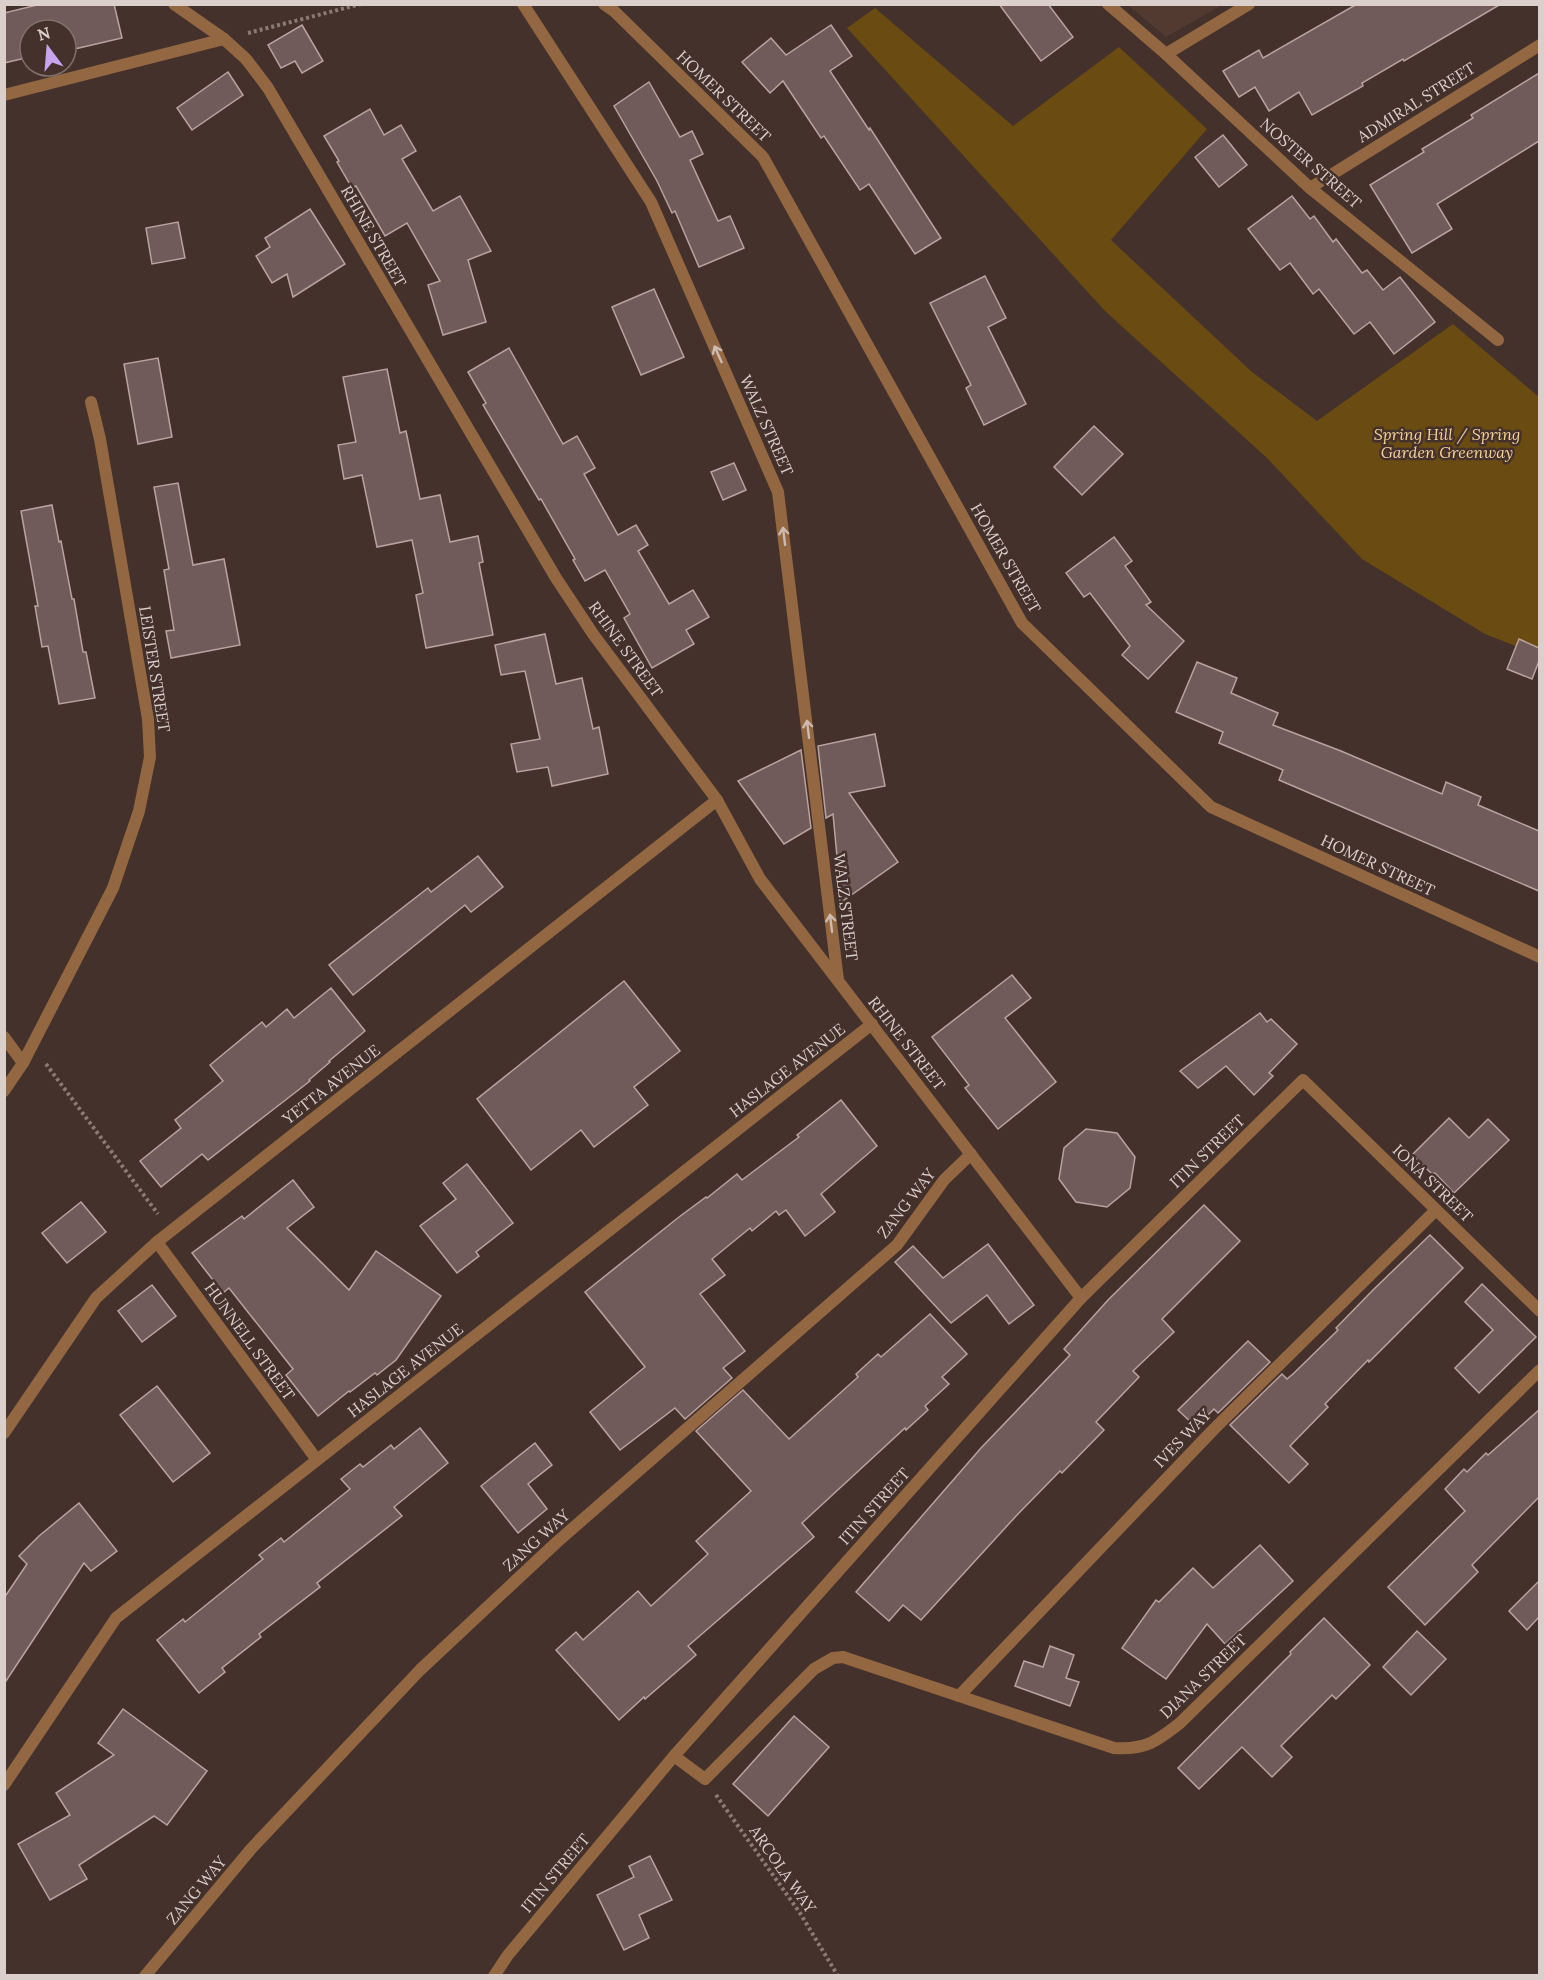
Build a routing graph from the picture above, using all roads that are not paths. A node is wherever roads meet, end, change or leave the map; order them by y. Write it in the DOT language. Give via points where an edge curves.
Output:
graph roads {
  1 [pos="174,4"];
  2 [pos="524,4"];
  3 [pos="604,4"];
  4 [pos="1108,4"];
  5 [pos="1249,4"];
  6 [pos="224,39"];
  7 [pos="1539,45"];
  8 [pos="1166,54"];
  9 [pos="4,95"];
  10 [pos="1310,188"];
  11 [pos="1498,340"];
  12 [pos="91,402"];
  13 [pos="717,800"];
  14 [pos="1539,957"];
  15 [pos="838,981"];
  16 [pos="872,1024"];
  17 [pos="4,1037"];
  18 [pos="22,1063"];
  19 [pos="1303,1080"];
  20 [pos="4,1091"];
  21 [pos="971,1154"];
  22 [pos="1436,1210"];
  23 [pos="157,1242"];
  24 [pos="1081,1298"];
  25 [pos="1539,1311"];
  26 [pos="1539,1370"];
  27 [pos="4,1433"];
  28 [pos="317,1460"];
  29 [pos="959,1696"];
  30 [pos="674,1756"];
  31 [pos="4,1785"];
  32 [pos="145,1976"];
  33 [pos="494,1976"];
  1 -- 6 [label="street, RHINE STREET"];
  15 -- 2 [label="street, WALZ STREET, one-way" via="778,492 651,202"];
  3 -- 14 [label="street, HOMER STREET" via="763,157 1022,623 1211,807"];
  4 -- 8 [label="street, NOSTER STREET"];
  5 -- 8 [label="street"];
  6 -- 9 [label="street"];
  6 -- 13 [label="street, RHINE STREET" via="246,59 268,88 592,634"];
  7 -- 10 [label="street, ADMIRAL STREET"];
  8 -- 10 [label="street, NOSTER STREET"];
  10 -- 11 [label="street, NOSTER STREET"];
  12 -- 18 [label="street, LEISTER STREET" via="146,707 150,757 140,811 113,888"];
  13 -- 15 [label="street, RHINE STREET" via="760,879"];
  13 -- 23 [label="street, YETTA AVENUE"];
  15 -- 16 [label="street, RHINE STREET"];
  16 -- 21 [label="street, RHINE STREET"];
  16 -- 28 [label="street, HASLAGE AVENUE"];
  17 -- 18 [label="street"];
  18 -- 20 [label="street, LEISTER STREET"];
  19 -- 22 [label="street, IONA STREET"];
  19 -- 24 [label="street, ITIN STREET"];
  21 -- 24 [label="street, RHINE STREET"];
  21 -- 32 [label="street, ZANG WAY" via="944,1180 897,1245 557,1542 420,1670 251,1849"];
  22 -- 25 [label="street, IONA STREET"];
  22 -- 29 [label="street, IVES WAY" via="1214,1429"];
  23 -- 27 [label="street, YETTA AVENUE" via="96,1298"];
  23 -- 28 [label="street, HUNNELL STREET"];
  24 -- 30 [label="street, ITIN STREET"];
  26 -- 29 [label="street, DIANA STREET" via="1180,1723 1154,1742 1133,1749 1114,1748"];
  28 -- 31 [label="street, HASLAGE AVENUE" via="116,1618"];
  29 -- 30 [label="street, DIANA STREET" via="854,1660 833,1658 814,1669 705,1779"];
  30 -- 33 [label="street, ITIN STREET"];
}
